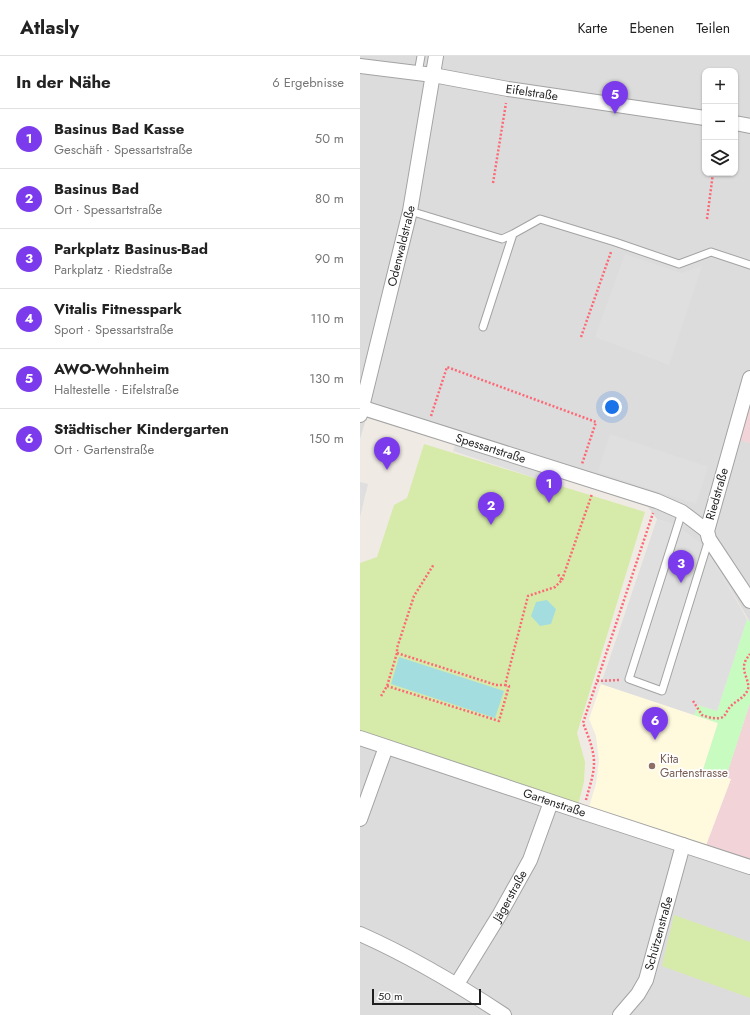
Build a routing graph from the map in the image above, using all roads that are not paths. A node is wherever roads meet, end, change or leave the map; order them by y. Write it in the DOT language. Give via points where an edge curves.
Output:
graph roads {
  1 [pos="421,56"];
  2 [pos="436,56"];
  3 [pos="360,66"];
  4 [pos="418,73"];
  5 [pos="433,75"];
  6 [pos="702,118"];
  7 [pos="738,124"];
  8 [pos="750,126"];
  9 [pos="410,211"];
  10 [pos="513,234"];
  11 [pos="750,265"];
  12 [pos="483,327"];
  13 [pos="750,378"];
  14 [pos="361,410"];
  15 [pos="682,512"];
  16 [pos="708,535"];
  17 [pos="750,601"];
  18 [pos="360,738"];
  19 [pos="386,747"];
  20 [pos="551,802"];
  21 [pos="360,819"];
  22 [pos="683,845"];
  23 [pos="750,867"];
  24 [pos="360,934"];
  25 [pos="457,984"];
  26 [pos="504,1015"];
  27 [pos="620,1015"];
  1 -- 4 [label="lane"];
  2 -- 5 [label="street, Odenwaldstraße"];
  3 -- 4 [label="street, Eifelstraße"];
  4 -- 5 [label="street, Eifelstraße"];
  5 -- 6 [label="street, Eifelstraße" via="508,89"];
  5 -- 9 [label="street, Odenwaldstraße"];
  7 -- 8 [label="street"];
  9 -- 10 [label="lane" via="502,238"];
  9 -- 14 [label="street, Odenwaldstraße"];
  10 -- 11 [label="lane" via="540,219 679,264 711,252"];
  10 -- 12 [label="lane"];
  13 -- 16 [label="street, Riedstraße"];
  14 -- 15 [label="street, Spessartstraße" via="427,428 657,501"];
  15 -- 16 [label="street, Spessartstraße"];
  15 -- 16 [label="lane" via="629,679 662,691"];
  16 -- 17 [label="street"];
  18 -- 19 [label="street, Gartenstraße"];
  19 -- 20 [label="street, Gartenstraße"];
  19 -- 21 [label="street"];
  20 -- 22 [label="street, Gartenstraße"];
  20 -- 25 [label="street, Jägerstraße" via="530,860"];
  22 -- 23 [label="street, Gartenstraße"];
  22 -- 27 [label="street, Schützenstraße" via="646,980"];
  24 -- 25 [label="street"];
  25 -- 26 [label="street"];
}
